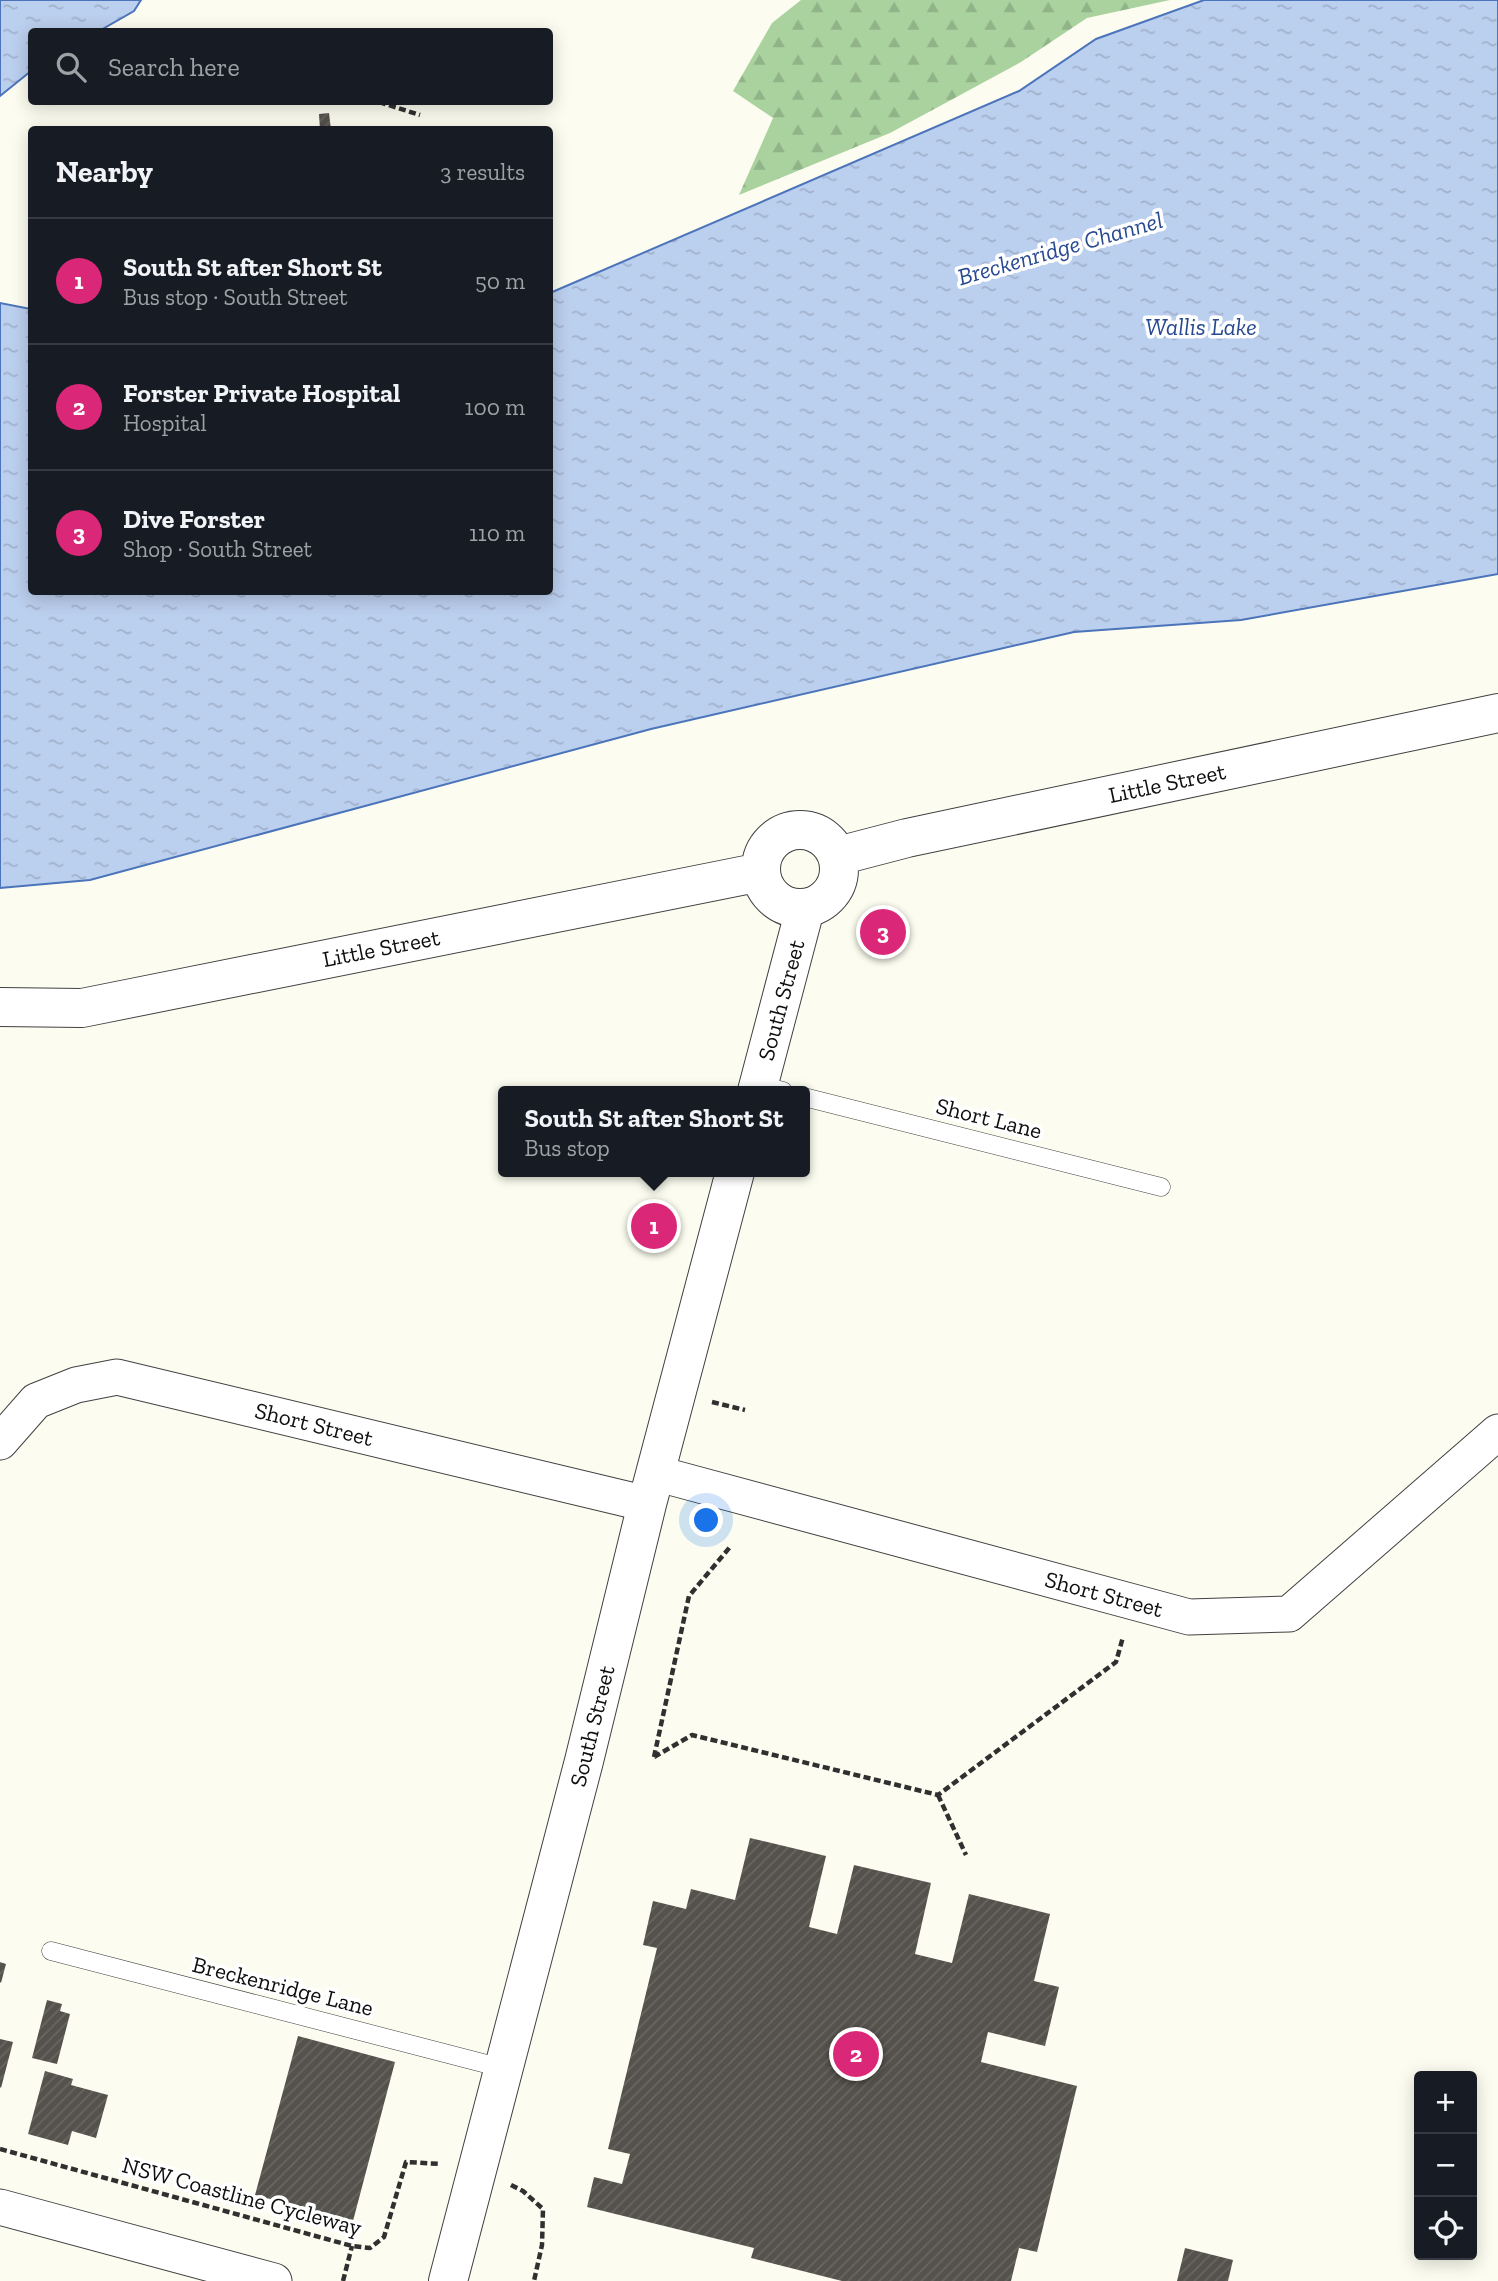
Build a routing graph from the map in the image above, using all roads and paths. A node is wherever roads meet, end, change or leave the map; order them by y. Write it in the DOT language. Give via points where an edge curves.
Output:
graph roads {
  1 [pos="388,105"];
  2 [pos="420,115"];
  3 [pos="1498,713"];
  4 [pos="838,856"];
  5 [pos="761,872"];
  6 [pos="805,909"];
  7 [pos="0,1007"];
  8 [pos="767,1086"];
  9 [pos="810,1099"];
  10 [pos="734,1177"];
  11 [pos="1161,1187"];
  12 [pos="1498,1432"];
  13 [pos="0,1442"];
  14 [pos="651,1489"];
  15 [pos="730,1548"];
  16 [pos="1133,1602"];
  17 [pos="938,1796"];
  18 [pos="966,1855"];
  19 [pos="51,1951"];
  20 [pos="502,2068"];
  21 [pos="0,2150"];
  22 [pos="477,2166"];
  23 [pos="0,2207"];
  24 [pos="352,2246"];
  25 [pos="274,2281"];
  26 [pos="343,2281"];
  27 [pos="416,2281"];
  28 [pos="436,2281"];
  29 [pos="448,2281"];
  30 [pos="534,2281"];
  1 -- 2 [label="path"];
  3 -- 4 [label="street, Little Street"];
  4 -- 5 [label="street" via="821,835 790,831 766,850"];
  4 -- 6 [label="street" via="840,870 834,889 825,900"];
  5 -- 6 [label="street" via="779,902"];
  5 -- 7 [label="street, Little Street" via="82,1008"];
  6 -- 8 [label="street, South Street"];
  9 -- 11 [label="lane, Short Lane"];
  10 -- 14 [label="street, South Street"];
  12 -- 16 [label="street, Short Street" via="1289,1614 1189,1617"];
  13 -- 14 [label="street, Short Street" via="36,1401 76,1385 117,1377"];
  14 -- 16 [label="street, Short Street"];
  14 -- 20 [label="street, South Street"];
  15 -- 17 [label="path" via="690,1596 654,1758 692,1735"];
  16 -- 17 [label="path" via="1116,1662"];
  17 -- 18 [label="path"];
  19 -- 20 [label="lane, Breckenridge Lane"];
  20 -- 22 [label="street, South Street"];
  21 -- 24 [label="path, NSW Coastline Cycleway"];
  22 -- 24 [label="path, NSW Coastline Cycleway" via="406,2162 384,2237 370,2248"];
  22 -- 29 [label="street, South Street"];
  22 -- 30 [label="path, NSW Coastline Cycleway" via="543,2208"];
  23 -- 25 [label="street"];
  24 -- 26 [label="path"];
  27 -- 28 [label="street"];
}
